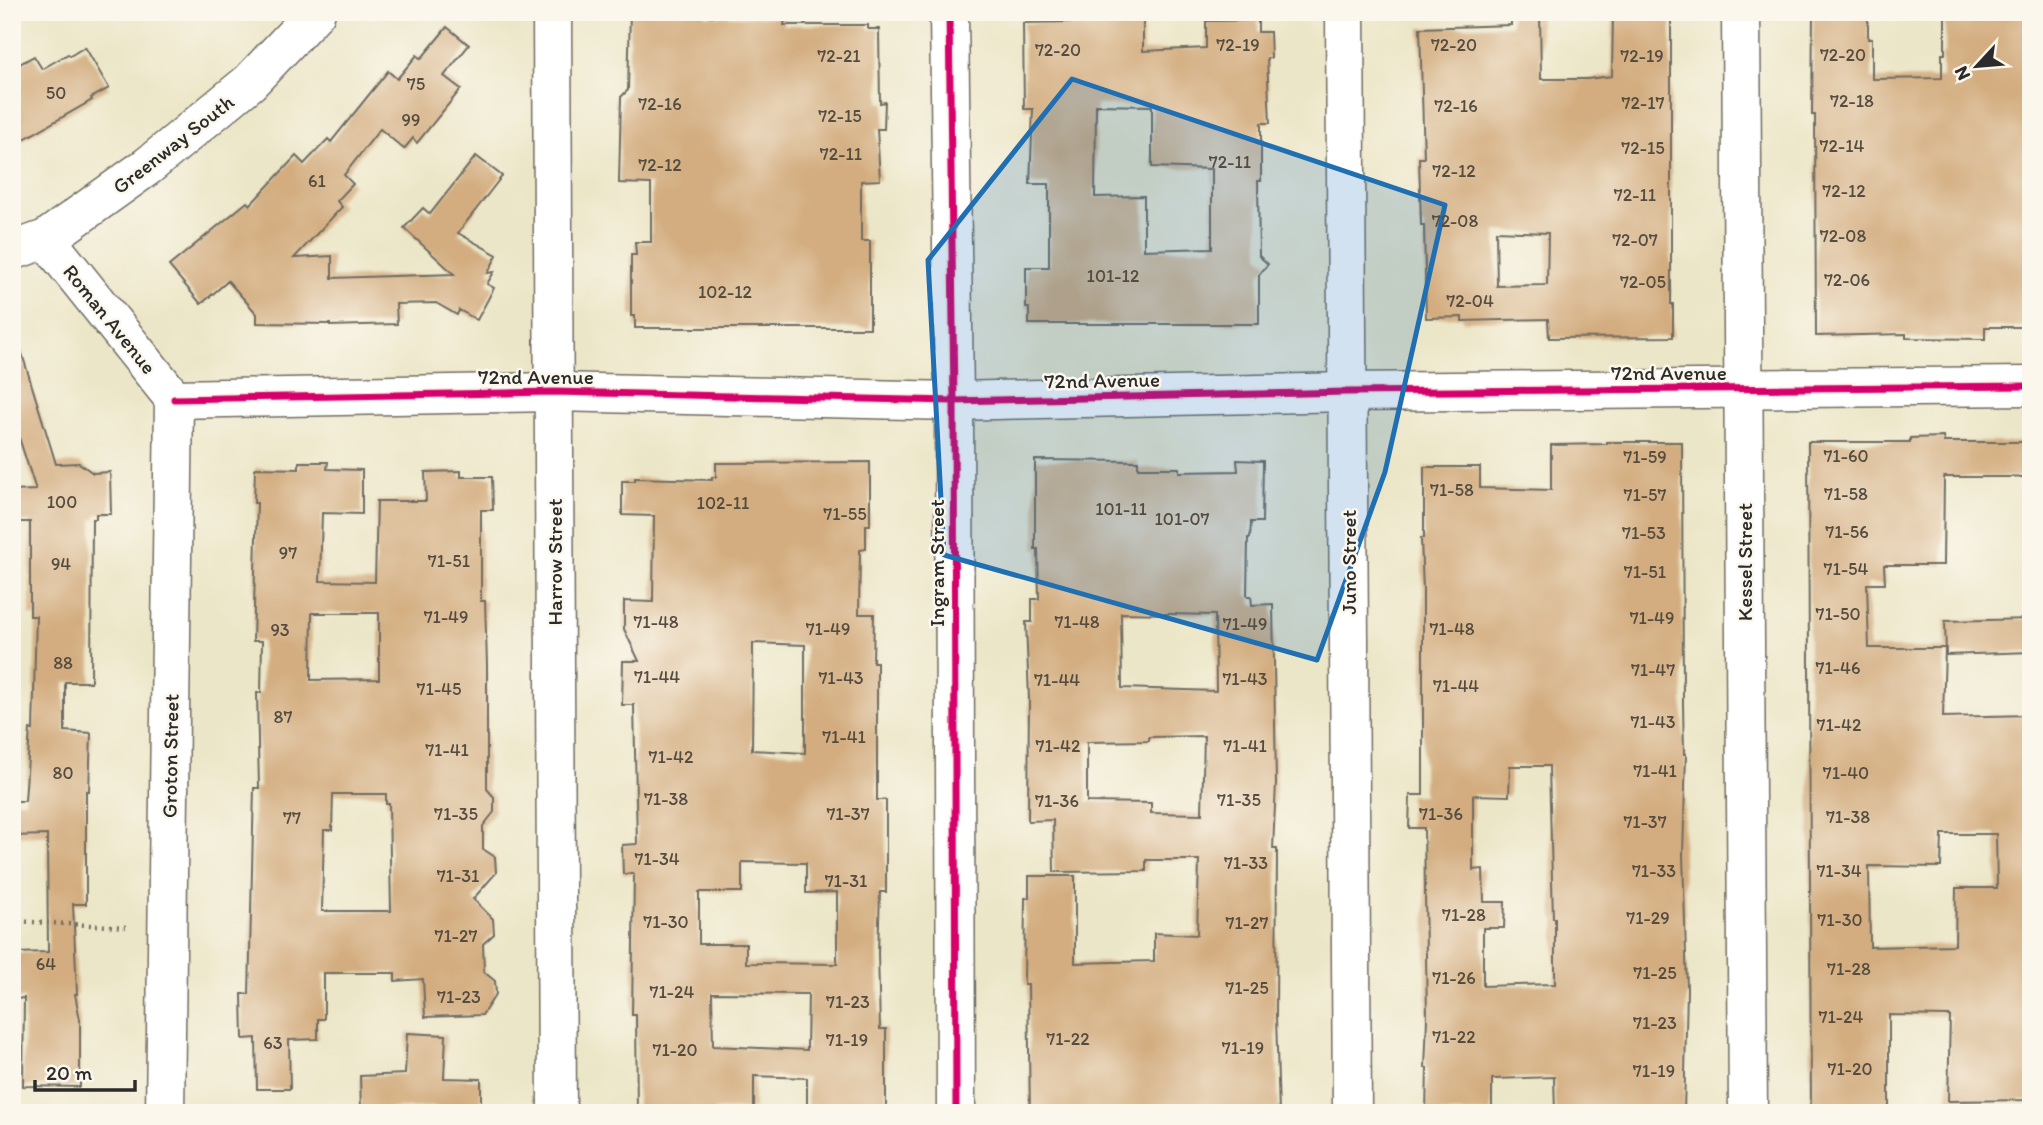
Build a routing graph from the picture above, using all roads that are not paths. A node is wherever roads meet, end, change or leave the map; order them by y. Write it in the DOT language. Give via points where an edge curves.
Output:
graph roads {
  1 [pos="316,12"];
  2 [pos="552,12"];
  3 [pos="949,12"];
  4 [pos="1345,12"];
  5 [pos="1741,12"];
  6 [pos="29,245"];
  7 [pos="2031,386"];
  8 [pos="1744,390"];
  9 [pos="554,392"];
  10 [pos="1347,392"];
  11 [pos="174,399"];
  12 [pos="954,401"];
  13 [pos="165,1113"];
  14 [pos="557,1113"];
  15 [pos="956,1113"];
  16 [pos="1352,1113"];
  17 [pos="1748,1113"];
  1 -- 6 [label="street, Greenway South" via="250,82 148,166"];
  2 -- 9 [label="street, Harrow Street"];
  3 -- 12 [label="street, Ingram Street"];
  4 -- 10 [label="street, Juno Street"];
  5 -- 8 [label="street, Kessel Street"];
  6 -- 11 [label="street, Roman Avenue"];
  7 -- 8 [label="street, 72nd Avenue"];
  8 -- 10 [label="street, 72nd Avenue"];
  8 -- 17 [label="street, Kessel Street"];
  9 -- 11 [label="street, 72nd Avenue"];
  9 -- 12 [label="street, 72nd Avenue"];
  9 -- 14 [label="street, Harrow Street"];
  10 -- 12 [label="street, 72nd Avenue"];
  10 -- 16 [label="street, Juno Street"];
  11 -- 13 [label="street, Groton Street"];
  12 -- 15 [label="street, Ingram Street"];
}
